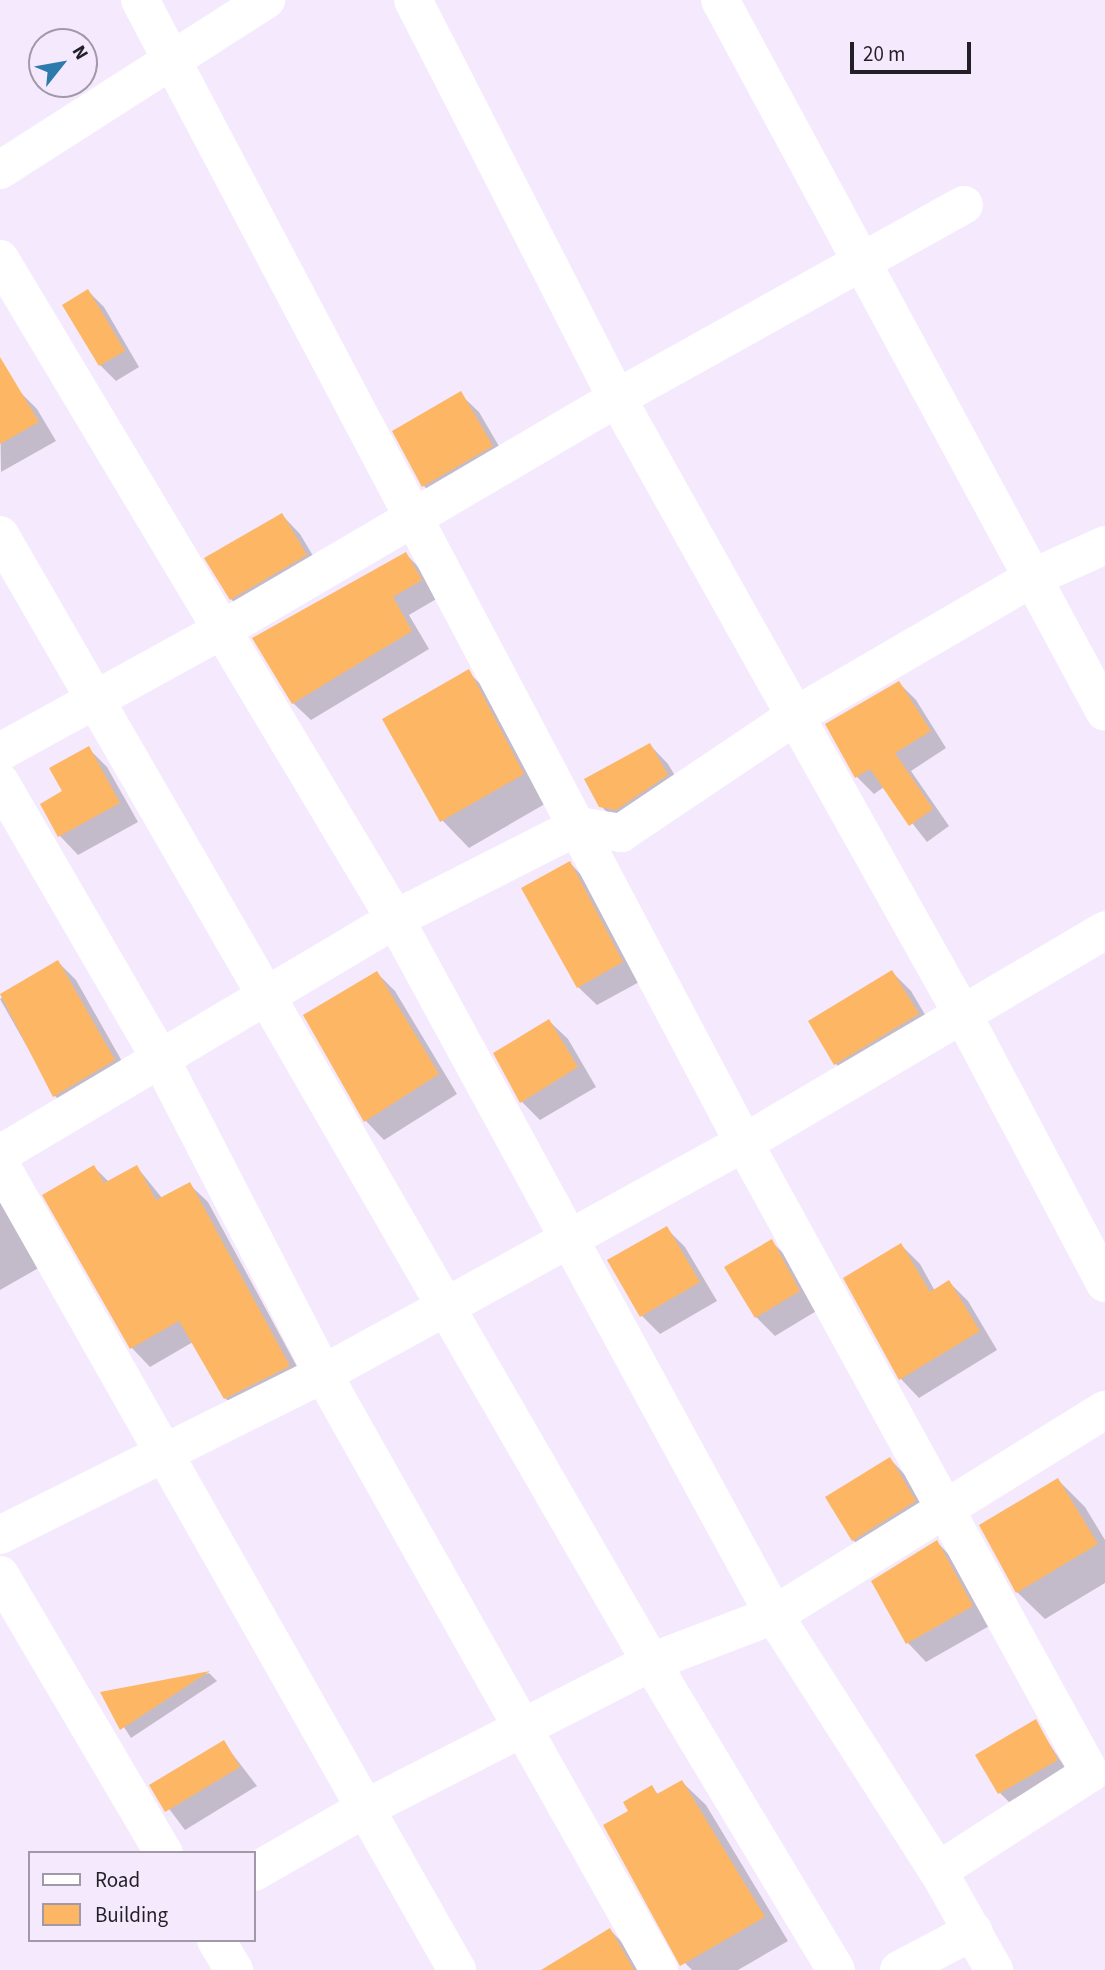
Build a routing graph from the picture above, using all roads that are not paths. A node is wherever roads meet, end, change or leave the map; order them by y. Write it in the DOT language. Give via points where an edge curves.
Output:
graph roads {
  1 [pos="140,0"];
  2 [pos="266,0"];
  3 [pos="412,0"];
  4 [pos="720,0"];
  5 [pos="174,58"];
  6 [pos="0,170"];
  7 [pos="964,205"];
  8 [pos="0,259"];
  9 [pos="862,262"];
  10 [pos="617,398"];
  11 [pos="414,518"];
  12 [pos="0,535"];
  13 [pos="1105,545"];
  14 [pos="1032,578"];
  15 [pos="222,630"];
  16 [pos="96,702"];
  17 [pos="1105,712"];
  18 [pos="795,716"];
  19 [pos="0,752"];
  20 [pos="0,782"];
  21 [pos="579,826"];
  22 [pos="395,919"];
  23 [pos="1105,930"];
  24 [pos="264,995"];
  25 [pos="964,1017"];
  26 [pos="161,1060"];
  27 [pos="744,1143"];
  28 [pos="0,1154"];
  29 [pos="0,1164"];
  30 [pos="570,1238"];
  31 [pos="1095,1239"];
  32 [pos="1105,1283"];
  33 [pos="447,1306"];
  34 [pos="323,1374"];
  35 [pos="1105,1410"];
  36 [pos="160,1452"];
  37 [pos="944,1509"];
  38 [pos="0,1535"];
  39 [pos="0,1575"];
  40 [pos="774,1615"];
  41 [pos="651,1662"];
  42 [pos="520,1730"];
  43 [pos="366,1808"];
  44 [pos="163,1851"];
  45 [pos="256,1871"];
  46 [pos="938,1871"];
  47 [pos="973,1931"];
  48 [pos="217,1942"];
  49 [pos="234,1970"];
  50 [pos="457,1970"];
  51 [pos="659,1970"];
  52 [pos="836,1970"];
  53 [pos="899,1970"];
  54 [pos="994,1970"];
  1 -- 5 [label="street"];
  2 -- 5 [label="street"];
  3 -- 10 [label="street"];
  4 -- 9 [label="street"];
  5 -- 6 [label="street"];
  5 -- 11 [label="street"];
  7 -- 9 [label="street"];
  8 -- 15 [label="street"];
  9 -- 10 [label="street"];
  9 -- 14 [label="street"];
  10 -- 11 [label="street"];
  10 -- 18 [label="street"];
  11 -- 15 [label="street"];
  11 -- 21 [label="street"];
  12 -- 16 [label="street"];
  13 -- 14 [label="street"];
  14 -- 17 [label="street"];
  14 -- 18 [label="street"];
  15 -- 16 [label="street"];
  15 -- 22 [label="street"];
  16 -- 19 [label="street"];
  16 -- 24 [label="street"];
  18 -- 21 [label="street" via="621,834"];
  18 -- 25 [label="street"];
  20 -- 26 [label="street"];
  21 -- 22 [label="street"];
  21 -- 27 [label="street"];
  22 -- 24 [label="street"];
  22 -- 30 [label="street"];
  23 -- 25 [label="street"];
  24 -- 26 [label="street"];
  24 -- 33 [label="street"];
  25 -- 27 [label="street"];
  25 -- 31 [label="street"];
  26 -- 28 [label="street"];
  26 -- 34 [label="street"];
  27 -- 30 [label="street"];
  27 -- 37 [label="street"];
  29 -- 36 [label="street"];
  30 -- 33 [label="street"];
  30 -- 40 [label="street"];
  31 -- 32 [label="street"];
  33 -- 34 [label="street"];
  33 -- 41 [label="street"];
  34 -- 36 [label="street"];
  34 -- 42 [label="street"];
  35 -- 37 [label="street"];
  36 -- 38 [label="street"];
  36 -- 43 [label="street"];
  37 -- 40 [label="street"];
  37 -- 46 [label="street" via="1090,1773"];
  39 -- 44 [label="street"];
  40 -- 41 [label="street"];
  40 -- 46 [label="street"];
  41 -- 42 [label="street"];
  41 -- 52 [label="street"];
  42 -- 43 [label="street"];
  42 -- 51 [label="street"];
  43 -- 45 [label="street"];
  43 -- 50 [label="street"];
  46 -- 47 [label="street"];
  47 -- 53 [label="street"];
  47 -- 54 [label="street"];
  48 -- 49 [label="street"];
}
